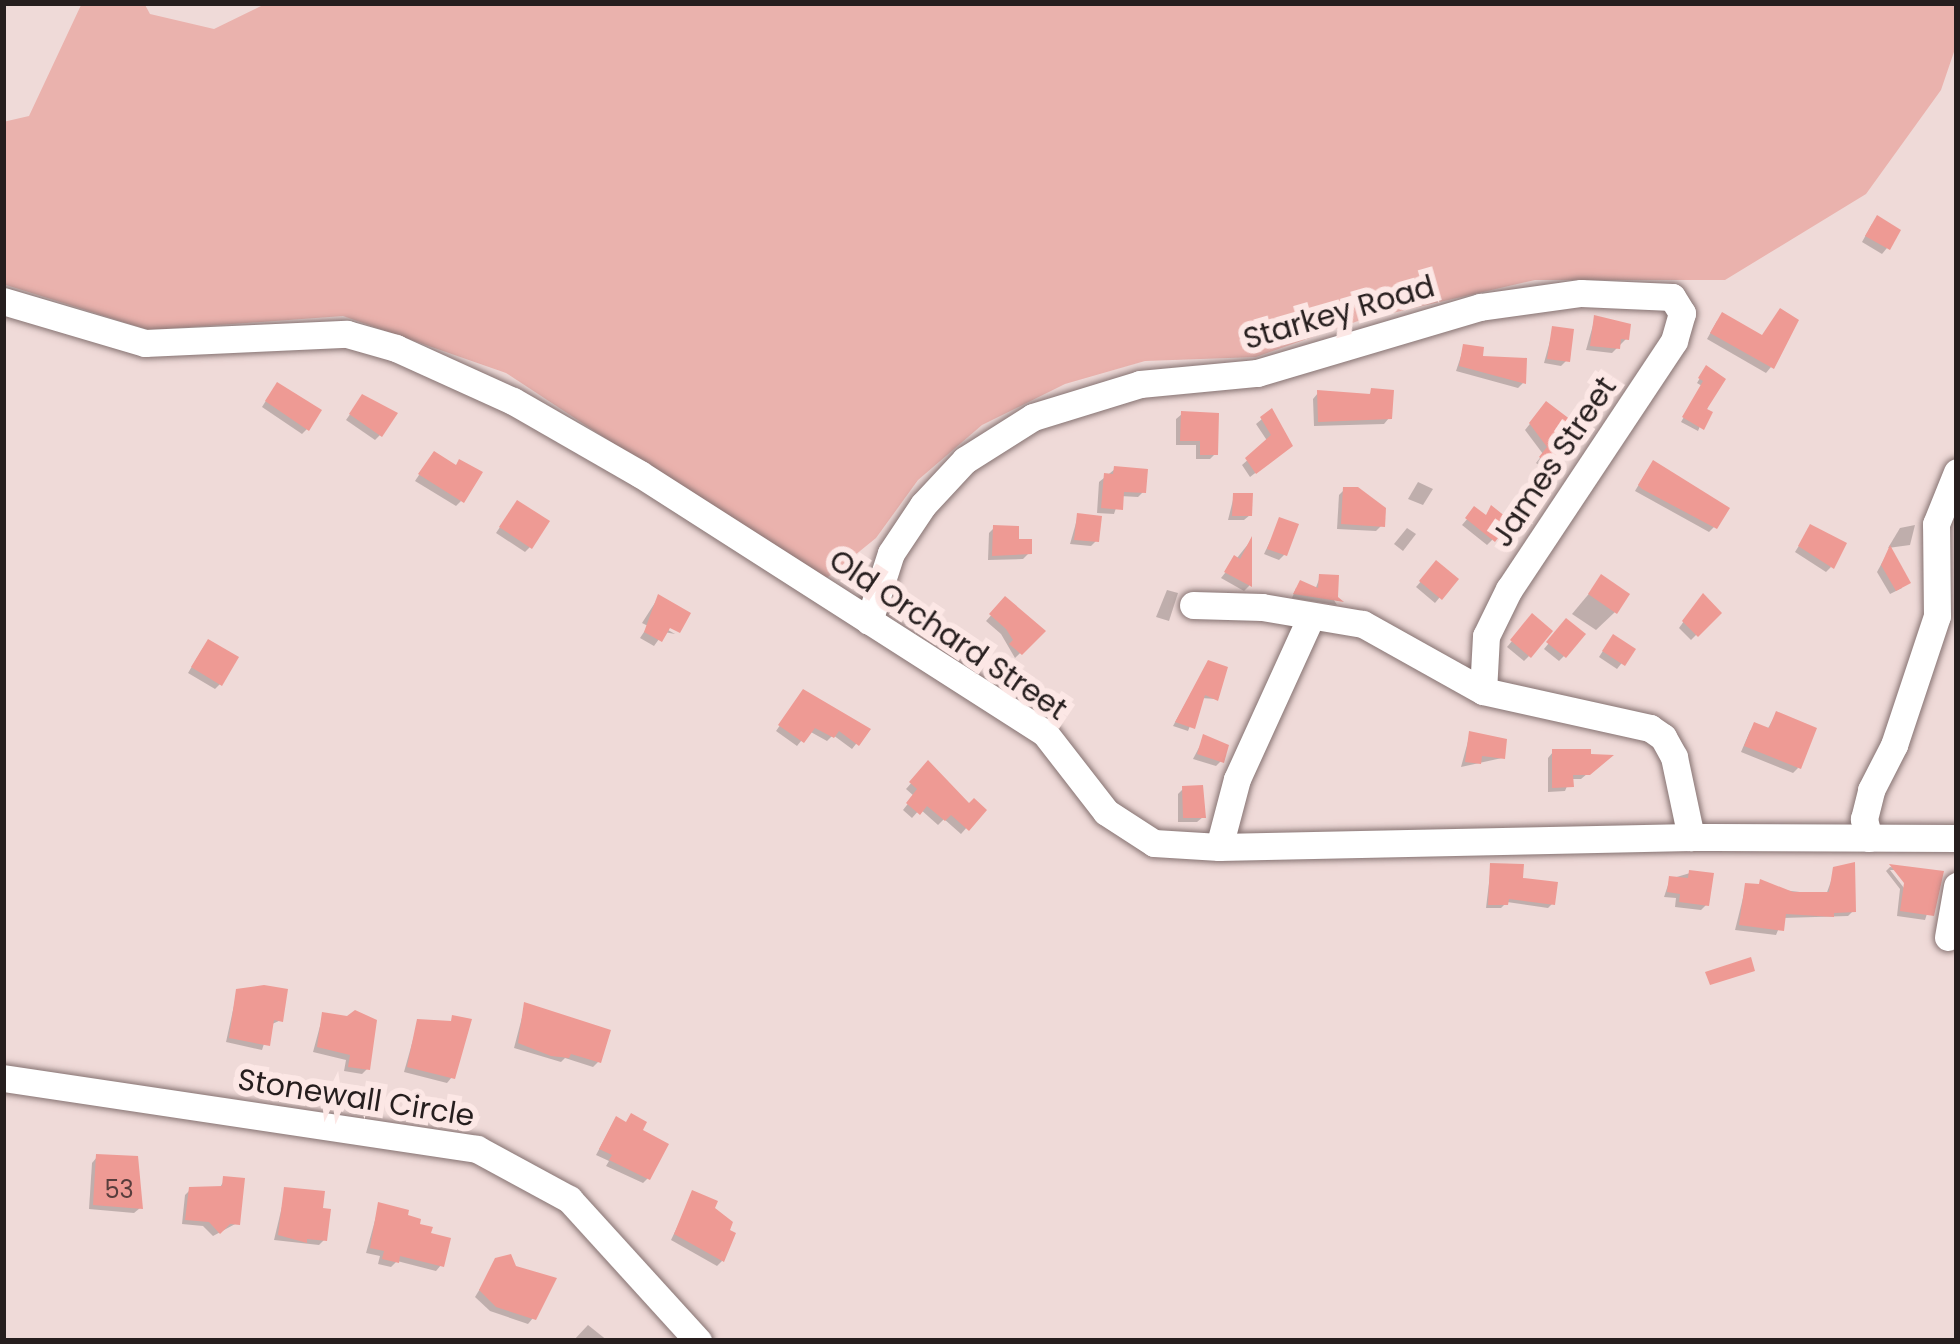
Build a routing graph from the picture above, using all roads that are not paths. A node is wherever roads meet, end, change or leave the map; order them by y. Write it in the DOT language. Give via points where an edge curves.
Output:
graph roads {
  1 [pos="1650,295"];
  2 [pos="3,302"];
  3 [pos="1957,472"];
  4 [pos="1193,605"];
  5 [pos="1310,619"];
  6 [pos="869,621"];
  7 [pos="1483,691"];
  8 [pos="1691,837"];
  9 [pos="1869,838"];
  10 [pos="1957,838"];
  11 [pos="1219,847"];
  12 [pos="1957,886"];
  13 [pos="1948,937"];
  14 [pos="3,1078"];
  15 [pos="698,1341"];
  1 -- 6 [label="street, Starkey Road" via="1581,293 1480,307 1257,373 1140,384 1033,417 965,460 923,505 891,553"];
  1 -- 7 [label="street, James Street" via="1672,297 1682,313 1674,341 1508,589 1486,636"];
  2 -- 6 [label="street, Old Orchard Street" via="145,344 308,332 396,348 514,401"];
  3 -- 9 [label="street" via="1936,524 1937,616 1871,790"];
  4 -- 5 [label="street" via="1262,607"];
  5 -- 7 [label="street" via="1364,624"];
  5 -- 11 [label="street" via="1237,779"];
  6 -- 11 [label="street, Old Orchard Street" via="1044,732 1106,812 1154,843"];
  7 -- 8 [label="street" via="1663,736"];
  8 -- 9 [label="street, Old Orchard Street"];
  8 -- 11 [label="street, Old Orchard Street"];
  9 -- 10 [label="street, Old Orchard Street"];
  12 -- 13 [label="street"];
  14 -- 15 [label="street, Stonewall Circle" via="476,1149 569,1199"];
}
